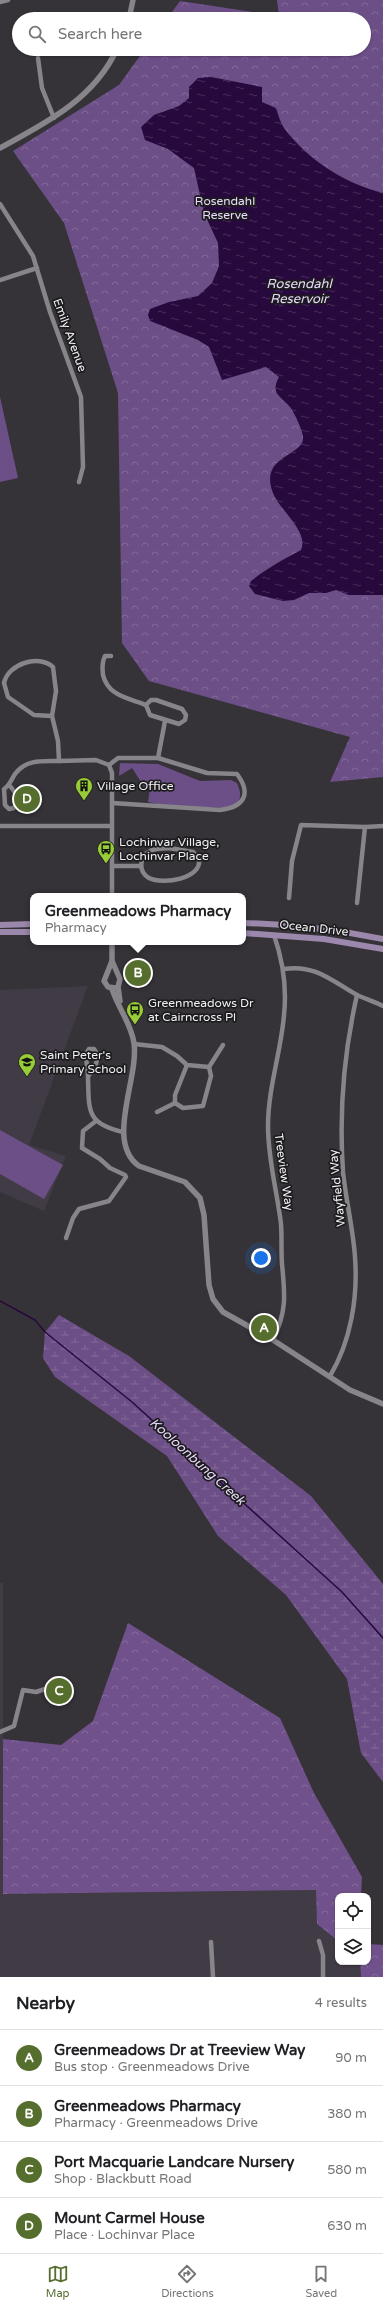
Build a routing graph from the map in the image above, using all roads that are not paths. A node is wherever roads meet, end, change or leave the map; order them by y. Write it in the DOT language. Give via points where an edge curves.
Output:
graph roads {
  1 [pos="8,0"];
  2 [pos="133,0"];
  3 [pos="0,2"];
  4 [pos="130,12"];
  5 [pos="113,56"];
  6 [pos="38,58"];
  7 [pos="54,118"];
  8 [pos="0,148"];
  9 [pos="0,204"];
  10 [pos="37,268"];
  11 [pos="0,280"];
  12 [pos="79,482"];
  13 [pos="111,656"];
  14 [pos="146,705"];
  15 [pos="52,716"];
  16 [pos="165,721"];
  17 [pos="158,758"];
  18 [pos="59,761"];
  19 [pos="109,765"];
  20 [pos="9,785"];
  21 [pos="112,803"];
  22 [pos="0,826"];
  23 [pos="111,826"];
  24 [pos="383,826"];
  25 [pos="365,828"];
  26 [pos="112,866"];
  27 [pos="141,866"];
  28 [pos="112,893"];
  29 [pos="289,898"];
  30 [pos="357,903"];
  31 [pos="246,923"];
  32 [pos="30,924"];
  33 [pos="0,925"];
  34 [pos="0,932"];
  35 [pos="30,932"];
  36 [pos="246,933"];
  37 [pos="274,935"];
  38 [pos="383,939"];
  39 [pos="112,945"];
  40 [pos="383,949"];
  41 [pos="112,961"];
  42 [pos="284,970"];
  43 [pos="109,973"];
  44 [pos="117,973"];
  45 [pos="115,988"];
  46 [pos="357,994"];
  47 [pos="383,1006"];
  48 [pos="134,1044"];
  49 [pos="223,1045"];
  50 [pos="187,1065"];
  51 [pos="209,1067"];
  52 [pos="88,1076"];
  53 [pos="175,1103"];
  54 [pos="157,1112"];
  55 [pos="96,1121"];
  56 [pos="123,1132"];
  57 [pos="66,1238"];
  58 [pos="273,1340"];
  59 [pos="330,1376"];
  60 [pos="383,1404"];
  61 [pos="60,1684"];
  62 [pos="0,1732"];
  63 [pos="319,1941"];
  64 [pos="211,1942"];
  65 [pos="213,1977"];
  66 [pos="323,1977"];
  1 -- 3 [label="street"];
  2 -- 4 [label="street"];
  5 -- 7 [label="street" via="94,85"];
  6 -- 7 [label="street" via="42,88"];
  7 -- 8 [label="street"];
  9 -- 10 [label="street, Emily Avenue" via="28,246"];
  10 -- 11 [label="street"];
  10 -- 12 [label="street, Emily Avenue" via="81,397 83,467"];
  13 -- 14 [label="street" via="105,656 103,659 102,671 107,687 113,693"];
  14 -- 16 [label="street" via="150,715"];
  14 -- 16 [label="street" via="156,700 180,707 185,712 183,722 179,724"];
  15 -- 15 [label="street" via="34,715 8,697 4,682 11,669 21,664 39,661 53,667 56,691"];
  15 -- 18 [label="street" via="58,741"];
  16 -- 17 [label="street"];
  17 -- 19 [label="street" via="118,758"];
  17 -- 21 [label="street" via="207,773 237,774 244,786 244,797 236,806 220,810"];
  18 -- 19 [label="street" via="96,760"];
  18 -- 20 [label="street" via="30,762 19,770"];
  19 -- 21 [label="street" via="112,773"];
  20 -- 20 [label="street" via="4,789 5,805 9,809 14,808 16,804 16,793"];
  21 -- 23 [label="street"];
  22 -- 23 [label="street"];
  23 -- 26 [label="street"];
  24 -- 25 [label="street"];
  25 -- 29 [label="street" via="301,825 292,861"];
  25 -- 30 [label="street"];
  26 -- 27 [label="street"];
  26 -- 28 [label="street"];
  27 -- 27 [label="street" via="146,853 169,848 193,852 200,864 196,872 188,876 158,880 148,877"];
  31 -- 38 [label="main road, Ocean Drive" via="309,928"];
  32 -- 33 [label="main road"];
  34 -- 35 [label="main road"];
  36 -- 37 [label="main road, Ocean Drive"];
  37 -- 40 [label="main road, Ocean Drive" via="324,939"];
  37 -- 42 [label="street, Treeview Way"];
  39 -- 41 [label="street"];
  41 -- 43 [label="street"];
  41 -- 44 [label="street"];
  42 -- 46 [label="street" via="305,968"];
  42 -- 58 [label="street, Treeview Way" via="284,1014 268,1126 270,1159 281,1225 286,1294 284,1310"];
  43 -- 44 [label="street"];
  43 -- 45 [label="street" via="105,977 105,984"];
  44 -- 45 [label="street" via="120,981"];
  45 -- 48 [label="street"];
  46 -- 47 [label="street"];
  46 -- 59 [label="street, Wayfield Way" via="348,1036 342,1110 343,1172 355,1255 355,1292 352,1321"];
  48 -- 50 [label="street" via="162,1047"];
  48 -- 56 [label="street" via="133,1074"];
  49 -- 51 [label="street"];
  50 -- 51 [label="street"];
  50 -- 53 [label="street" via="175,1095"];
  51 -- 53 [label="street" via="211,1076 203,1106 183,1108"];
  52 -- 52 [label="street" via="86,1054 88,1049 94,1049 98,1055 97,1062"];
  52 -- 55 [label="street" via="88,1103"];
  53 -- 54 [label="street"];
  55 -- 56 [label="street" via="108,1129"];
  55 -- 57 [label="street" via="83,1131 82,1148 126,1177 110,1201 79,1209"];
  56 -- 58 [label="street" via="124,1147 133,1162 145,1170 185,1182 200,1198 204,1215 209,1285 218,1306 231,1318"];
  58 -- 59 [label="street"];
  59 -- 60 [label="street" via="359,1394"];
  61 -- 62 [label="street" via="36,1692 23,1690 14,1726"];
  63 -- 66 [label="street" via="323,1955"];
  64 -- 65 [label="street"];
}
